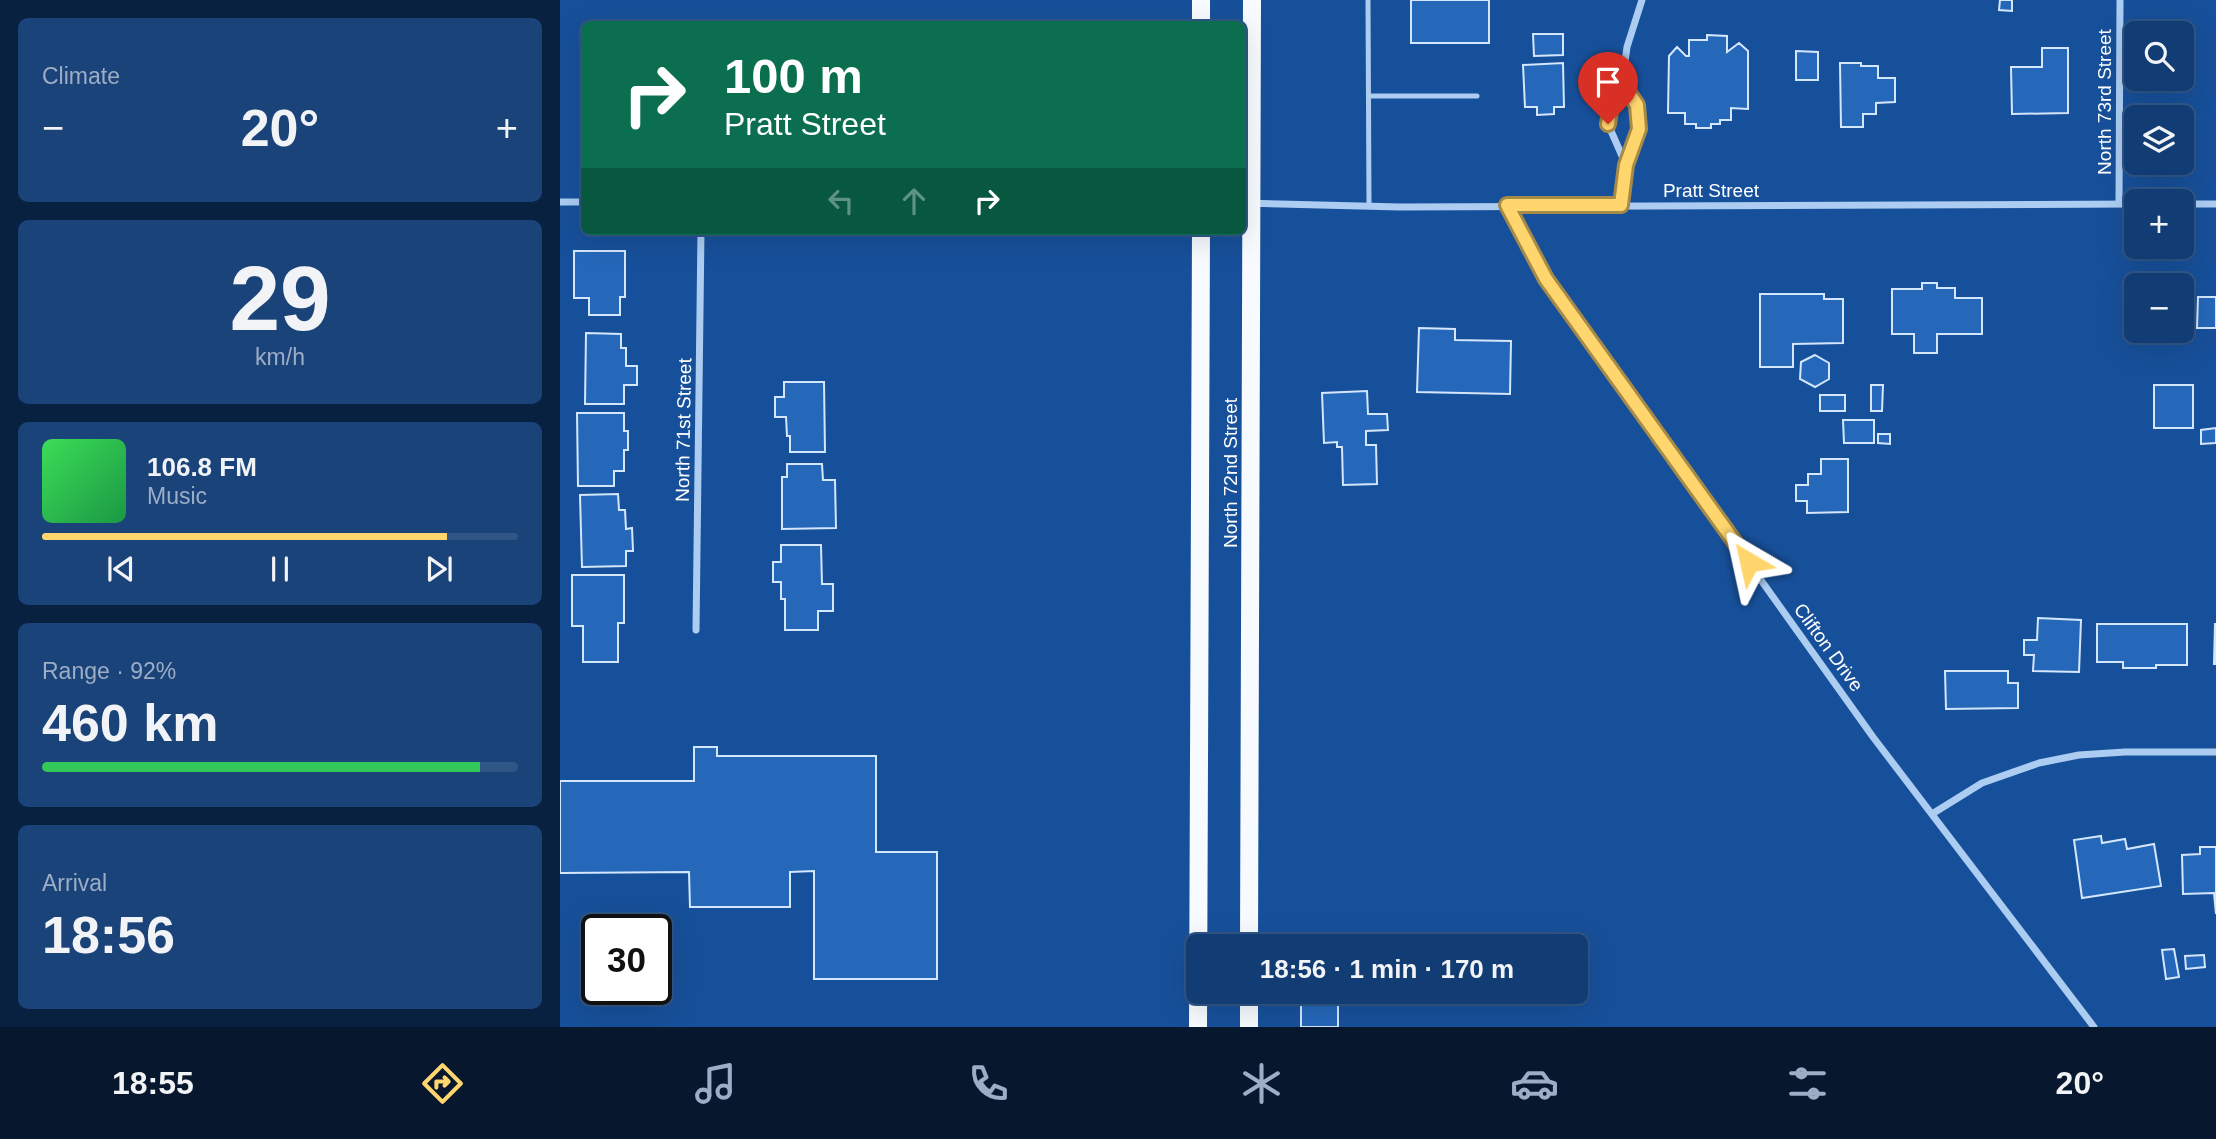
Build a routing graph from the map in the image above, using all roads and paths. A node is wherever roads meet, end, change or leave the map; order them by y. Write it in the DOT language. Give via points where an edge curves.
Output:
graph roads {
  1 [pos="1201,0"];
  2 [pos="1252,0"];
  3 [pos="1368,0"];
  4 [pos="1642,0"];
  5 [pos="2120,0"];
  6 [pos="1201,21"];
  7 [pos="1622,83"];
  8 [pos="1368,96"];
  9 [pos="1477,96"];
  10 [pos="1626,165"];
  11 [pos="560,202"];
  12 [pos="581,202"];
  13 [pos="1247,204"];
  14 [pos="2194,204"];
  15 [pos="2216,204"];
  16 [pos="1507,205"];
  17 [pos="1621,205"];
  18 [pos="2119,205"];
  19 [pos="2124,205"];
  20 [pos="1368,206"];
  21 [pos="701,235"];
  22 [pos="1201,235"];
  23 [pos="696,630"];
  24 [pos="2216,752"];
  25 [pos="1932,814"];
  26 [pos="1249,934"];
  27 [pos="1249,1004"];
  28 [pos="1198,1027"];
  29 [pos="1249,1027"];
  30 [pos="2094,1027"];
  1 -- 6 [label="main road"];
  2 -- 13 [label="main road, North 72nd Street"];
  3 -- 8 [label="lane"];
  4 -- 7 [label="street" via="1627,47"];
  5 -- 18 [label="street, North 73rd Street"];
  7 -- 10 [label="street" via="1608,124"];
  7 -- 10 [label="street" via="1637,105 1639,129"];
  8 -- 9 [label="lane"];
  8 -- 20 [label="lane"];
  10 -- 17 [label="street"];
  11 -- 12 [label="street"];
  13 -- 20 [label="street, Pratt Street"];
  13 -- 26 [label="main road, North 72nd Street"];
  14 -- 15 [label="street"];
  16 -- 17 [label="street, Pratt Street"];
  16 -- 20 [label="street, Pratt Street"];
  16 -- 25 [label="street, Clifton Drive" via="1546,279"];
  17 -- 18 [label="street, Pratt Street"];
  18 -- 19 [label="street, Pratt Street"];
  21 -- 23 [label="street, North 71st Street"];
  22 -- 28 [label="main road, North 72nd Street"];
  24 -- 25 [label="street" via="2091,755 2039,763 1982,783"];
  25 -- 30 [label="street, Clifton Drive"];
  27 -- 29 [label="main road"];
}
